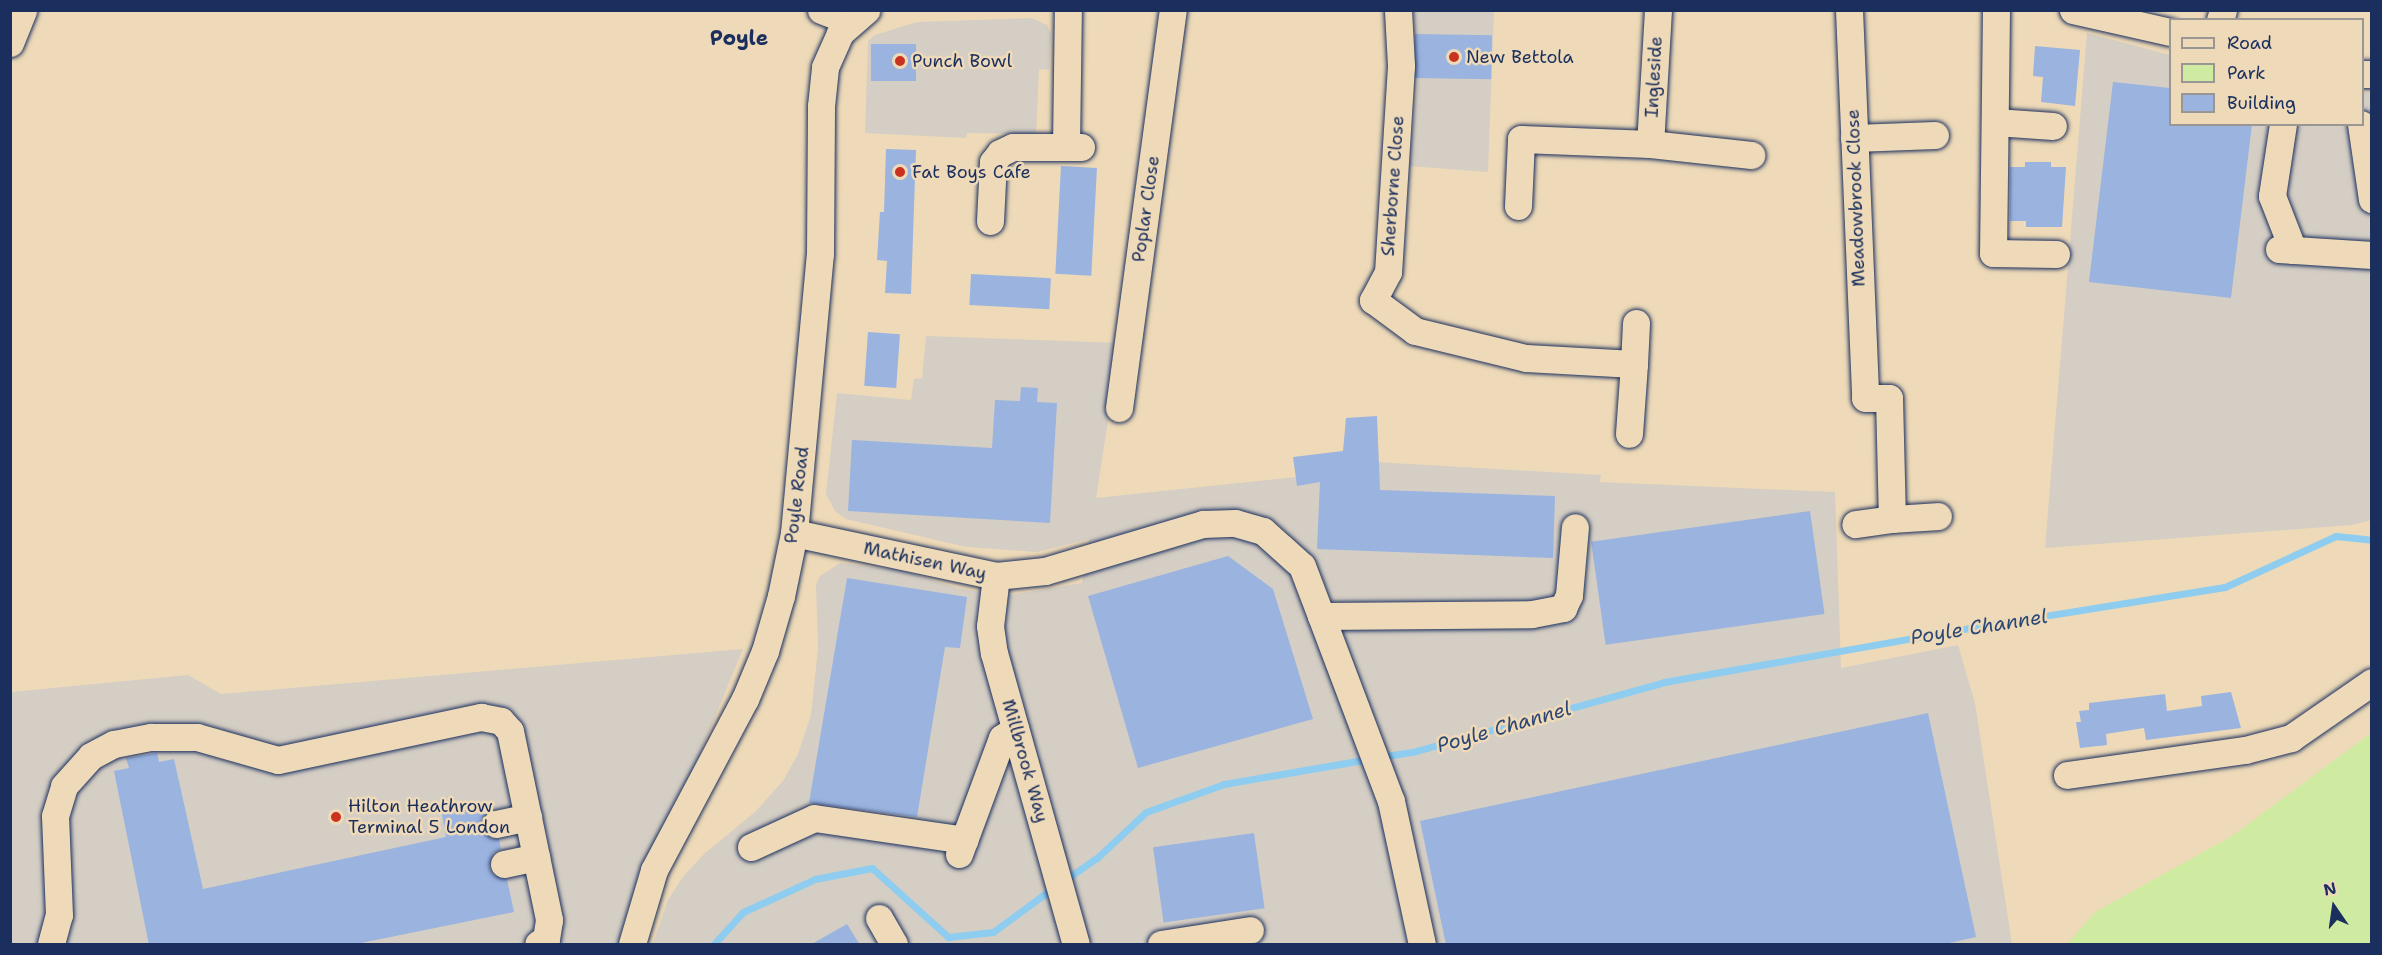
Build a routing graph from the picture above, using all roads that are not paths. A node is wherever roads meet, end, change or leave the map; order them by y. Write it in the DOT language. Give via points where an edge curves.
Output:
graph roads {
  1 [pos="23,10"];
  2 [pos="821,10"];
  3 [pos="1068,10"];
  4 [pos="1173,10"];
  5 [pos="1398,10"];
  6 [pos="1658,10"];
  7 [pos="1849,10"];
  8 [pos="1996,10"];
  9 [pos="2073,10"];
  10 [pos="858,16"];
  11 [pos="2169,32"];
  12 [pos="10,43"];
  13 [pos="1995,122"];
  14 [pos="2053,126"];
  15 [pos="2283,126"];
  16 [pos="2361,126"];
  17 [pos="1935,135"];
  18 [pos="1854,138"];
  19 [pos="1650,144"];
  20 [pos="1751,155"];
  21 [pos="2372,198"];
  22 [pos="1518,206"];
  23 [pos="990,221"];
  24 [pos="2056,254"];
  25 [pos="2372,255"];
  26 [pos="1636,323"];
  27 [pos="1634,364"];
  28 [pos="1119,408"];
  29 [pos="1629,435"];
  30 [pos="1938,516"];
  31 [pos="1892,519"];
  32 [pos="1855,524"];
  33 [pos="1575,527"];
  34 [pos="794,533"];
  35 [pos="996,576"];
  36 [pos="1321,616"];
  37 [pos="2372,682"];
  38 [pos="1015,729"];
  39 [pos="2067,775"];
  40 [pos="528,817"];
  41 [pos="496,824"];
  42 [pos="751,847"];
  43 [pos="536,857"];
  44 [pos="504,864"];
  45 [pos="879,918"];
  46 [pos="1250,930"];
  47 [pos="1074,937"];
  48 [pos="51,945"];
  49 [pos="538,945"];
  50 [pos="632,945"];
  51 [pos="894,945"];
  52 [pos="1161,945"];
  53 [pos="1422,945"];
  1 -- 12 [label="street"];
  2 -- 10 [label="street"];
  3 -- 23 [label="street" via="1073,147 1013,147 1000,153 993,162"];
  4 -- 28 [label="street, Poplar Close"];
  5 -- 27 [label="street, Sherborne Close" via="1401,66 1388,272 1373,300 1415,331 1526,357"];
  6 -- 19 [label="street, Ingleside"];
  7 -- 18 [label="street, Meadowbrook Close"];
  8 -- 13 [label="street"];
  9 -- 11 [label="street"];
  10 -- 34 [label="street, Poyle Road" via="840,33 825,67 820,254"];
  13 -- 14 [label="street"];
  13 -- 24 [label="street" via="1993,253"];
  15 -- 25 [label="street" via="2272,196 2286,250"];
  16 -- 21 [label="street"];
  17 -- 18 [label="street"];
  18 -- 31 [label="street, Meadowbrook Close" via="1855,386 1865,398 1889,398"];
  19 -- 20 [label="street, Ingleside"];
  19 -- 22 [label="street, Ingleside" via="1521,138"];
  26 -- 27 [label="street"];
  27 -- 29 [label="street"];
  30 -- 31 [label="street"];
  31 -- 32 [label="street"];
  33 -- 36 [label="street" via="1569,595 1563,608 1532,614"];
  34 -- 35 [label="street, Mathisen Way"];
  34 -- 50 [label="street, Poyle Road" via="765,651 745,699 654,870"];
  35 -- 36 [label="street, Mathisen Way" via="1045,571 1203,524 1235,523 1263,531 1302,566"];
  35 -- 38 [label="street, Millbrook Way" via="990,626"];
  36 -- 53 [label="street, Mathisen Way" via="1391,801"];
  37 -- 39 [label="street" via="2290,738 2245,750"];
  38 -- 42 [label="street" via="1002,738 961,847 814,818"];
  38 -- 47 [label="street, Millbrook Way"];
  40 -- 41 [label="street"];
  40 -- 43 [label="street"];
  40 -- 48 [label="street" via="510,731 501,721 481,717 278,760 197,738 151,737 114,744 91,756 64,786 55,816 59,915"];
  43 -- 44 [label="street"];
  43 -- 49 [label="street" via="550,929"];
  45 -- 51 [label="street"];
  46 -- 52 [label="street"];
}
